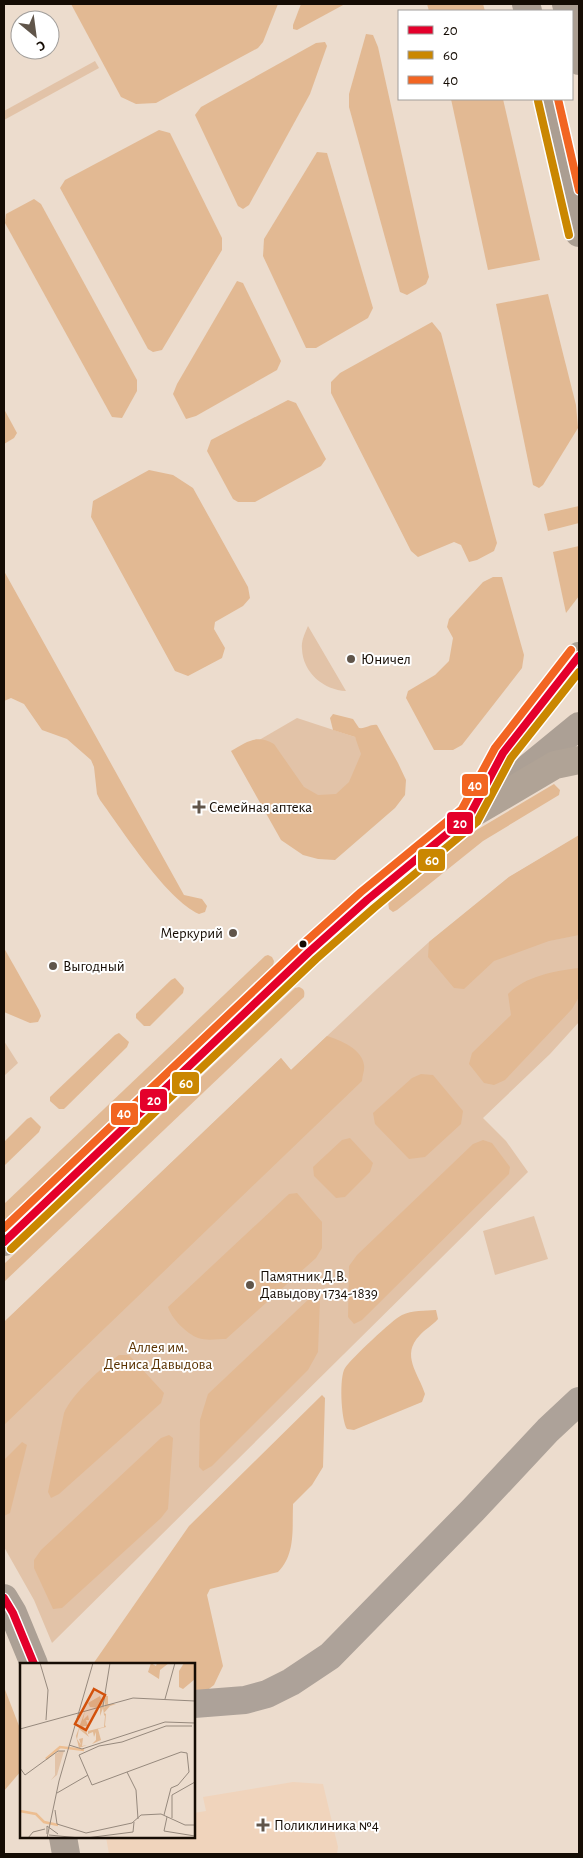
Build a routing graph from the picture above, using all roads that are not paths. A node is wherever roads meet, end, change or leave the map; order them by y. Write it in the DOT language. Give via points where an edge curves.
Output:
graph roads {
  1 [pos="573,34"];
  2 [pos="579,61"];
  3 [pos="548,100"];
  4 [pos="579,231"];
  5 [pos="579,656"];
  6 [pos="579,726"];
  7 [pos="579,760"];
  8 [pos="470,815"];
  9 [pos="4,1242"];
  10 [pos="579,1400"];
  11 [pos="4,1598"];
  12 [pos="34,1663"];
  13 [pos="195,1704"];
  14 [pos="64,1838"];
  15 [pos="66,1854"];
  1 -- 2 [label="highway"];
  3 -- 4 [label="highway"];
  5 -- 8 [label="main road" via="503,753"];
  6 -- 8 [label="main road"];
  7 -- 8 [label="main road" via="555,765"];
  8 -- 9 [label="main road" via="315,947"];
  10 -- 13 [label="street" via="330,1656 267,1694 245,1700"];
  11 -- 12 [label="main road"];
  14 -- 15 [label="main road"];
}
